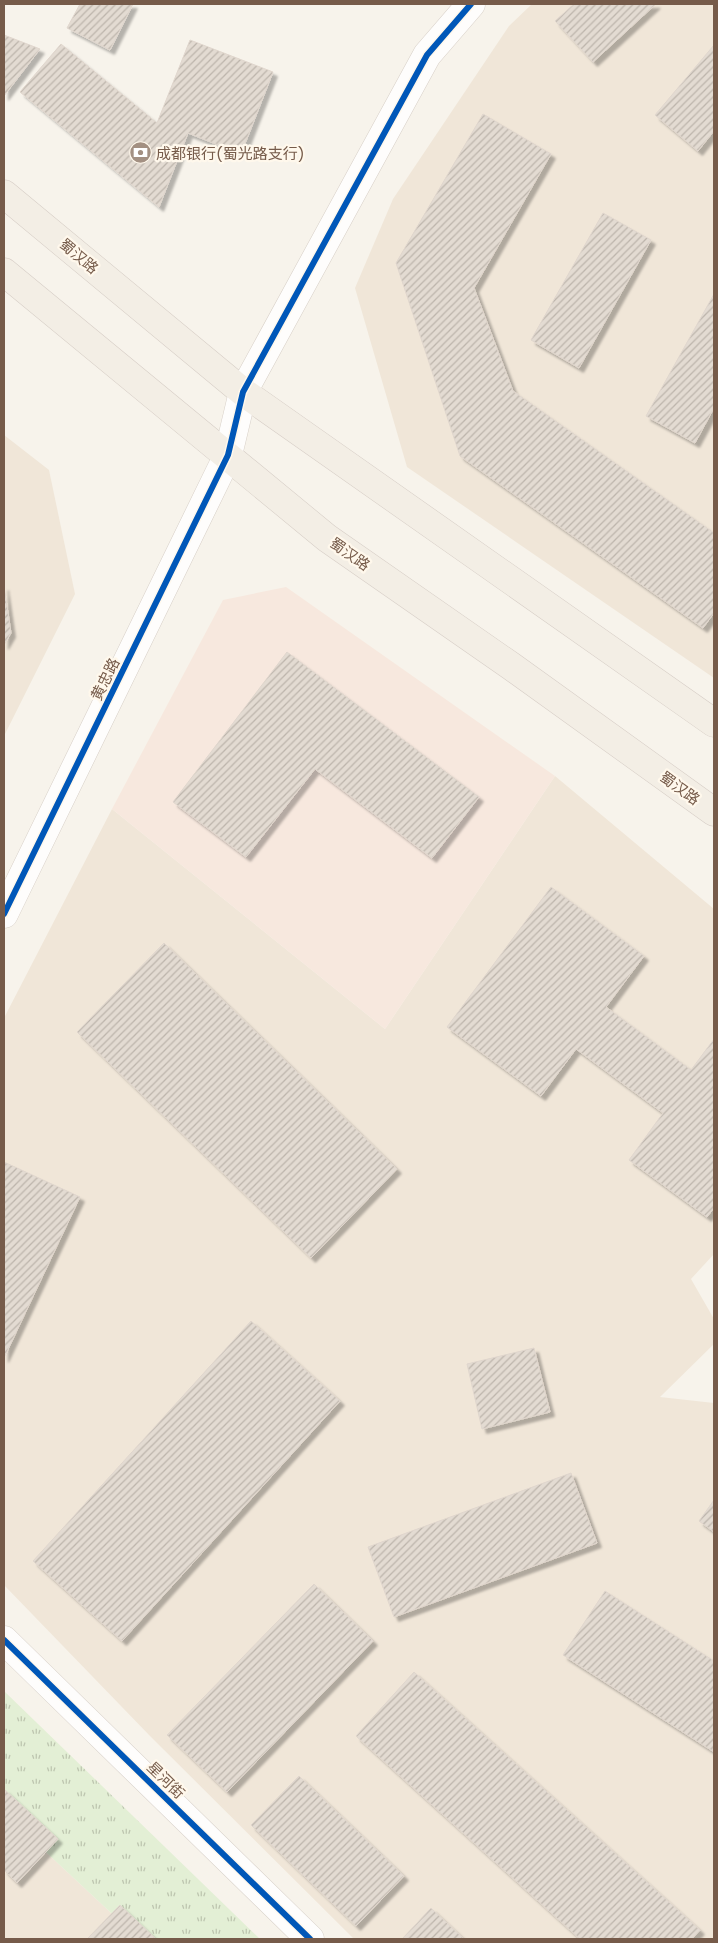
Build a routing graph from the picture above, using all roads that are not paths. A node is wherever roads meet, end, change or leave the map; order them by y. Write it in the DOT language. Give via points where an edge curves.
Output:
graph roads {
  1 [pos="471,4"];
  2 [pos="4,194"];
  3 [pos="4,272"];
  4 [pos="243,392"];
  5 [pos="228,455"];
  6 [pos="714,723"];
  7 [pos="714,812"];
  8 [pos="4,914"];
  9 [pos="4,1640"];
  10 [pos="310,1939"];
  1 -- 4 [label="street, 黄忠路" via="427,55"];
  2 -- 4 [label="main road, 蜀汉路"];
  3 -- 5 [label="main road, 蜀汉路"];
  4 -- 5 [label="street, 黄忠路"];
  4 -- 6 [label="main road, 蜀汉路"];
  5 -- 7 [label="main road, 蜀汉路" via="327,538"];
  5 -- 8 [label="street, 黄忠路"];
  9 -- 10 [label="street, 星河街"];
}
